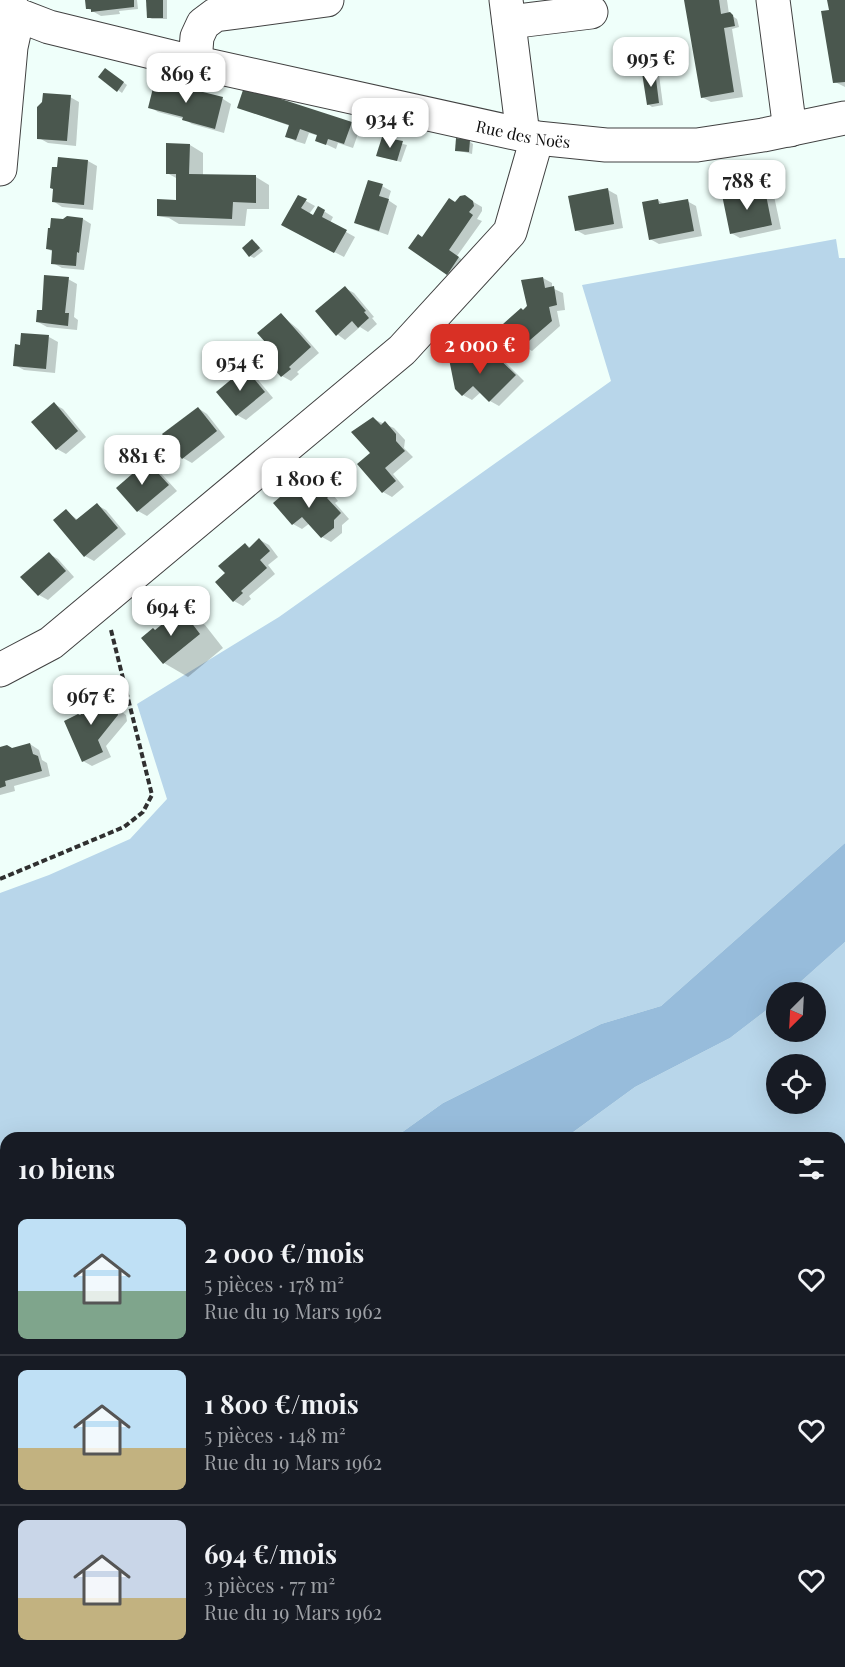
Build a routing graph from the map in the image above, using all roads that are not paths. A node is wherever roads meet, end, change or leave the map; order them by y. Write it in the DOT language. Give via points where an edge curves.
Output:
graph roads {
  1 [pos="327,0"];
  2 [pos="773,0"];
  3 [pos="11,8"];
  4 [pos="507,11"];
  5 [pos="591,12"];
  6 [pos="195,62"];
  7 [pos="845,118"];
  8 [pos="789,130"];
  9 [pos="530,136"];
  10 [pos="0,169"];
  11 [pos="0,670"];
  1 -- 6 [label="street" via="215,15 203,24 197,37"];
  2 -- 8 [label="street"];
  3 -- 6 [label="street, Rue des Noës" via="49,27"];
  3 -- 10 [label="street"];
  4 -- 5 [label="street"];
  4 -- 9 [label="street"];
  6 -- 9 [label="street, Rue des Noës"];
  7 -- 8 [label="street, Rue des Noës"];
  8 -- 9 [label="street, Rue des Noës" via="697,146 606,145"];
  9 -- 11 [label="street" via="510,232 402,350 51,643"];
}
